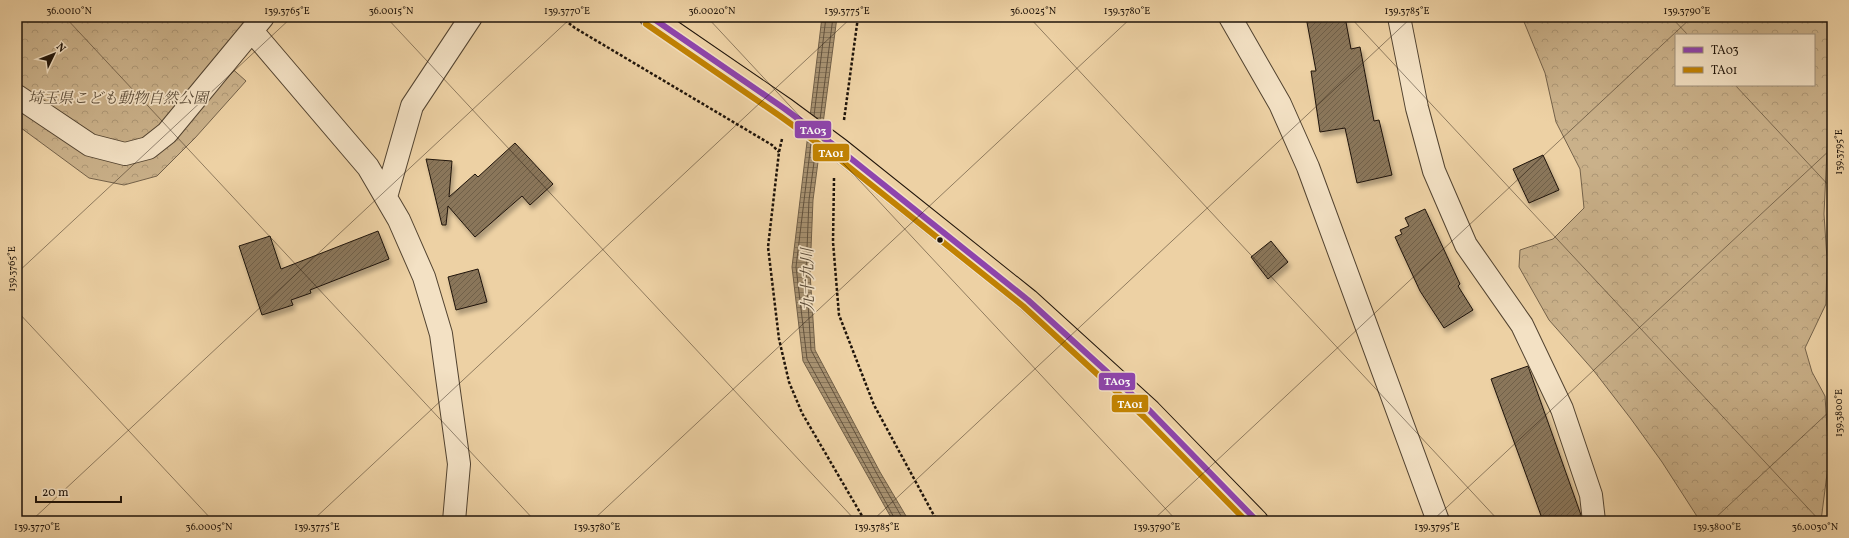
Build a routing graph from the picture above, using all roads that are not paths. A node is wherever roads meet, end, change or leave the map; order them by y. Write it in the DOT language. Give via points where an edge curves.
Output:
graph roads {
  1 [pos="471,17"];
  2 [pos="651,17"];
  3 [pos="1230,17"];
  4 [pos="1399,17"];
  5 [pos="257,24"];
  6 [pos="17,96"];
  7 [pos="386,197"];
  8 [pos="454,521"];
  9 [pos="1257,521"];
  10 [pos="1438,521"];
  11 [pos="1594,521"];
  1 -- 7 [label="street" via="412,106"];
  2 -- 9 [label="main road" via="839,149 1028,300 1150,411"];
  3 -- 10 [label="street" via="1280,104 1308,167"];
  4 -- 11 [label="street" via="1417,108 1434,171 1466,245 1522,325 1562,409 1591,495"];
  5 -- 6 [label="street" via="167,133 148,148 125,154 90,145"];
  5 -- 7 [label="street" via="368,166"];
  7 -- 8 [label="street" via="424,277 441,334 459,464"];
}
